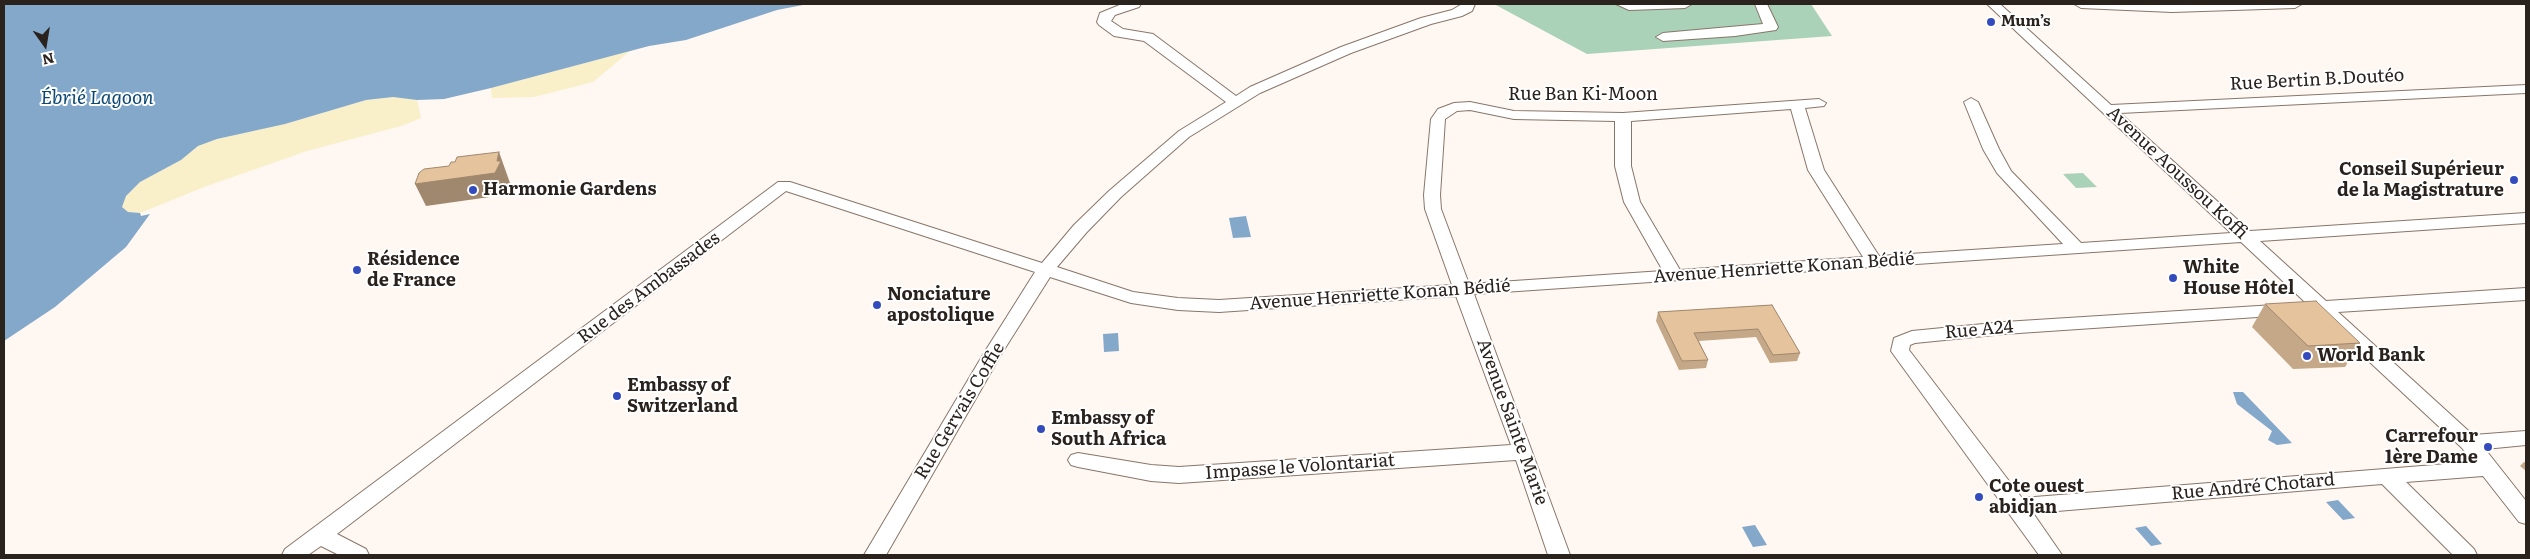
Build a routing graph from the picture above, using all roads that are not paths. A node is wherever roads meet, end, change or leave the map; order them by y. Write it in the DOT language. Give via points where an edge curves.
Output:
graph roads {
  1 [pos="1134,4"];
  2 [pos="1468,4"];
  3 [pos="1623,4"];
  4 [pos="1685,4"];
  5 [pos="1761,4"];
  6 [pos="1993,4"];
  7 [pos="2081,4"];
  8 [pos="2295,4"];
  9 [pos="1663,37"];
  10 [pos="2526,89"];
  11 [pos="1235,102"];
  12 [pos="1971,102"];
  13 [pos="1819,103"];
  14 [pos="1797,106"];
  15 [pos="2110,109"];
  16 [pos="1623,117"];
  17 [pos="2526,218"];
  18 [pos="2246,237"];
  19 [pos="2076,248"];
  20 [pos="1874,261"];
  21 [pos="1046,269"];
  22 [pos="1674,275"];
  23 [pos="1464,289"];
  24 [pos="2526,294"];
  25 [pos="2322,308"];
  26 [pos="2526,438"];
  27 [pos="2469,443"];
  28 [pos="1523,452"];
  29 [pos="1078,460"];
  30 [pos="2488,468"];
  31 [pos="2386,475"];
  32 [pos="2017,506"];
  33 [pos="2526,516"];
  34 [pos="320,536"];
  35 [pos="293,555"];
  36 [pos="358,555"];
  37 [pos="875,555"];
  38 [pos="1559,555"];
  39 [pos="2051,555"];
  40 [pos="2466,555"];
  1 -- 11 [label="street" via="1110,12 1104,22 1119,33 1148,37"];
  2 -- 11 [label="street, Rue Gervais Coffie" via="1457,13 1426,21 1320,61"];
  3 -- 4 [label="street"];
  5 -- 9 [label="street" via="1771,27"];
  6 -- 15 [label="street, Avenue Aoussou Koffi"];
  7 -- 8 [label="street" via="2172,8"];
  10 -- 15 [label="street, Rue Bertin B.Doutéo"];
  11 -- 21 [label="street, Rue Gervais Coffie" via="1184,134 1148,162 1080,229"];
  12 -- 19 [label="street" via="2005,173"];
  13 -- 14 [label="street, Rue Ban Ki-Moon"];
  14 -- 16 [label="street, Rue Ban Ki-Moon"];
  14 -- 20 [label="street" via="1816,170"];
  15 -- 18 [label="street, Avenue Aoussou Koffi"];
  16 -- 22 [label="street" via="1623,166 1632,202"];
  16 -- 23 [label="street, Rue Ban Ki-Moon" via="1514,115 1470,106 1443,112 1438,119 1432,202"];
  17 -- 18 [label="street, Avenue Henriette Konan Bédié"];
  18 -- 19 [label="street, Avenue Henriette Konan Bédié"];
  18 -- 25 [label="street, Avenue Aoussou Koffi"];
  19 -- 20 [label="street, Avenue Henriette Konan Bédié"];
  20 -- 22 [label="street, Avenue Henriette Konan Bédié"];
  21 -- 23 [label="street, Avenue Henriette Konan Bédié" via="1131,297 1219,306"];
  21 -- 34 [label="street, Rue des Ambassades" via="784,185"];
  21 -- 37 [label="street, Rue Gervais Coffie"];
  22 -- 23 [label="street, Avenue Henriette Konan Bédié"];
  23 -- 28 [label="street, Avenue Sainte Marie"];
  24 -- 25 [label="street"];
  25 -- 27 [label="street, Avenue Aoussou Koffi"];
  25 -- 32 [label="street, Rue A24" via="2004,328 1912,337 1901,342 1900,351"];
  26 -- 27 [label="street"];
  27 -- 30 [label="street, Avenue Aoussou Koffi"];
  28 -- 29 [label="street, Impasse le Volontariat" via="1179,475"];
  28 -- 38 [label="street, Avenue Sainte Marie"];
  30 -- 31 [label="street, Rue André Chotard"];
  30 -- 33 [label="street, Avenue Aoussou Koffi"];
  31 -- 32 [label="street, Rue André Chotard"];
  31 -- 40 [label="street"];
  32 -- 39 [label="street, Rue A24"];
  34 -- 35 [label="street, Rue des Ambassades"];
  34 -- 36 [label="street"];
}
